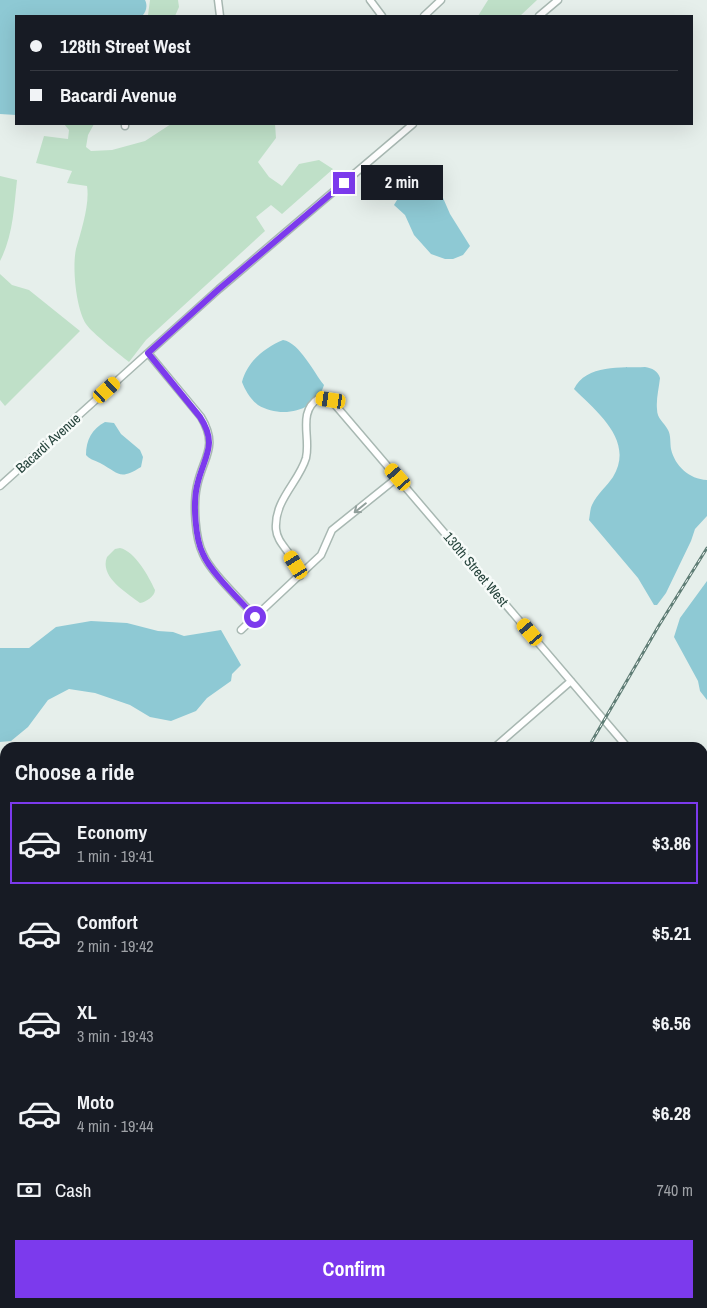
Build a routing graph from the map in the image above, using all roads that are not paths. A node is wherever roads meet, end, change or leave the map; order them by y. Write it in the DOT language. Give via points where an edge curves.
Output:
graph roads {
  1 [pos="218,0"];
  2 [pos="370,0"];
  3 [pos="441,0"];
  4 [pos="558,0"];
  5 [pos="220,15"];
  6 [pos="381,15"];
  7 [pos="425,15"];
  8 [pos="540,15"];
  9 [pos="412,125"];
  10 [pos="148,353"];
  11 [pos="398,477"];
  12 [pos="0,486"];
  13 [pos="300,576"];
  14 [pos="255,617"];
  15 [pos="241,630"];
  16 [pos="571,681"];
  17 [pos="501,742"];
  18 [pos="623,742"];
  1 -- 5 [label="street"];
  2 -- 6 [label="street"];
  3 -- 7 [label="street"];
  4 -- 8 [label="street"];
  9 -- 10 [label="street, Bacardi Avenue"];
  10 -- 12 [label="street, Bacardi Avenue"];
  10 -- 14 [label="street" via="207,427 209,449 194,499 199,542 210,565"];
  11 -- 13 [label="street, one-way" via="332,530 321,555"];
  11 -- 13 [label="street, 130th Street West" via="331,400 319,398 309,406 305,459 286,492 276,528 280,543"];
  11 -- 16 [label="street, 130th Street West"];
  13 -- 14 [label="street"];
  14 -- 15 [label="street"];
  16 -- 17 [label="street"];
  16 -- 18 [label="street, 130th Street West"];
}
